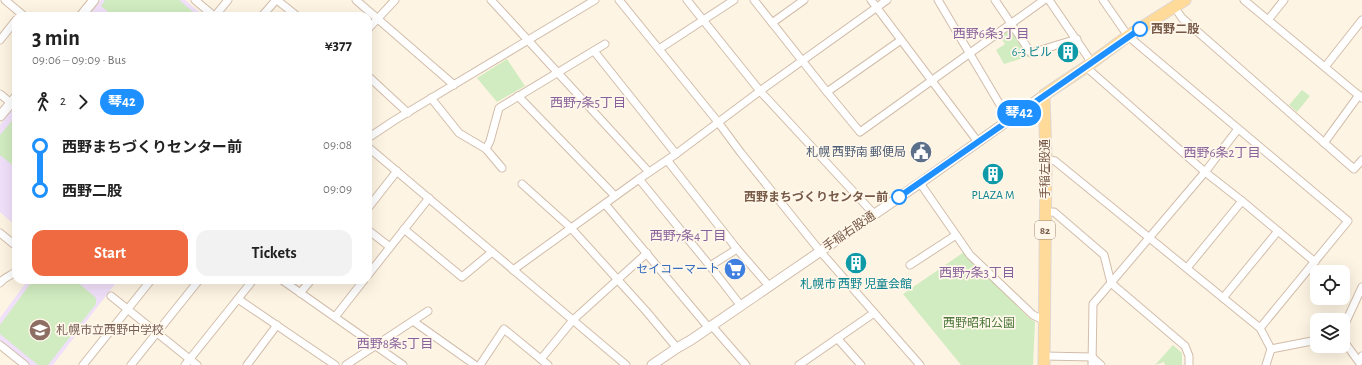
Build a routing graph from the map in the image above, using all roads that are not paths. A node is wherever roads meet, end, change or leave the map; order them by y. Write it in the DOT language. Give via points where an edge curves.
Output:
graph roads {
  1 [pos="5,0"];
  2 [pos="94,0"];
  3 [pos="195,0"];
  4 [pos="228,0"];
  5 [pos="276,0"];
  6 [pos="356,0"];
  7 [pos="395,0"];
  8 [pos="491,0"];
  9 [pos="595,0"];
  10 [pos="619,0"];
  11 [pos="687,0"];
  12 [pos="734,0"];
  13 [pos="754,0"];
  14 [pos="804,0"];
  15 [pos="871,0"];
  16 [pos="887,0"];
  17 [pos="938,0"];
  18 [pos="995,0"];
  19 [pos="1044,0"];
  20 [pos="1049,0"];
  21 [pos="1103,0"];
  22 [pos="1185,0"];
  23 [pos="1244,0"];
  24 [pos="1284,0"];
  25 [pos="877,7"];
  26 [pos="1175,8"];
  27 [pos="19,12"];
  28 [pos="84,12"];
  29 [pos="209,12"];
  30 [pos="218,12"];
  31 [pos="266,12"];
  32 [pos="292,12"];
  33 [pos="370,12"];
  34 [pos="372,14"];
  35 [pos="378,19"];
  36 [pos="1268,20"];
  37 [pos="1362,20"];
  38 [pos="704,21"];
  39 [pos="772,23"];
  40 [pos="1011,24"];
  41 [pos="12,25"];
  42 [pos="372,25"];
  43 [pos="1128,36"];
  44 [pos="0,40"];
  45 [pos="528,40"];
  46 [pos="901,40"];
  47 [pos="1076,40"];
  48 [pos="605,44"];
  49 [pos="659,49"];
  50 [pos="594,51"];
  51 [pos="970,54"];
  52 [pos="803,60"];
  53 [pos="1089,65"];
  54 [pos="1325,67"];
  55 [pos="557,72"];
  56 [pos="372,80"];
  57 [pos="931,80"];
  58 [pos="454,85"];
  59 [pos="760,91"];
  60 [pos="827,92"];
  61 [pos="0,94"];
  62 [pos="1044,95"];
  63 [pos="518,96"];
  64 [pos="1360,97"];
  65 [pos="431,98"];
  66 [pos="12,99"];
  67 [pos="12,102"];
  68 [pos="408,113"];
  69 [pos="0,116"];
  70 [pos="1009,120"];
  71 [pos="718,122"];
  72 [pos="1238,129"];
  73 [pos="372,136"];
  74 [pos="978,142"];
  75 [pos="1324,143"];
  76 [pos="486,149"];
  77 [pos="372,150"];
  78 [pos="676,154"];
  79 [pos="1046,159"];
  80 [pos="667,160"];
  81 [pos="1362,160"];
  82 [pos="502,168"];
  83 [pos="397,171"];
  84 [pos="650,172"];
  85 [pos="1205,172"];
  86 [pos="639,179"];
  87 [pos="920,183"];
  88 [pos="522,184"];
  89 [pos="615,196"];
  90 [pos="428,198"];
  91 [pos="1242,201"];
  92 [pos="372,203"];
  93 [pos="605,204"];
  94 [pos="1045,212"];
  95 [pos="874,214"];
  96 [pos="571,228"];
  97 [pos="404,229"];
  98 [pos="1278,232"];
  99 [pos="0,233"];
  100 [pos="372,233"];
  101 [pos="956,235"];
  102 [pos="1149,237"];
  103 [pos="12,243"];
  104 [pos="390,247"];
  105 [pos="737,249"];
  106 [pos="820,251"];
  107 [pos="492,252"];
  108 [pos="647,253"];
  109 [pos="1314,262"];
  110 [pos="910,265"];
  111 [pos="710,266"];
  112 [pos="1187,268"];
  113 [pos="372,270"];
  114 [pos="513,270"];
  115 [pos="12,272"];
  116 [pos="1,279"];
  117 [pos="618,280"];
  118 [pos="1111,283"];
  119 [pos="148,284"];
  120 [pos="196,284"];
  121 [pos="250,284"];
  122 [pos="288,284"];
  123 [pos="308,284"];
  124 [pos="361,284"];
  125 [pos="769,286"];
  126 [pos="1362,287"];
  127 [pos="300,293"];
  128 [pos="111,296"];
  129 [pos="1222,298"];
  130 [pos="238,299"];
  131 [pos="741,306"];
  132 [pos="127,309"];
  133 [pos="428,311"];
  134 [pos="874,313"];
  135 [pos="1350,313"];
  136 [pos="335,317"];
  137 [pos="573,320"];
  138 [pos="1043,320"];
  139 [pos="413,321"];
  140 [pos="277,325"];
  141 [pos="710,327"];
  142 [pos="1260,328"];
  143 [pos="156,332"];
  144 [pos="837,338"];
  145 [pos="1310,341"];
  146 [pos="0,345"];
  147 [pos="376,346"];
  148 [pos="677,348"];
  149 [pos="1271,349"];
  150 [pos="1350,349"];
  151 [pos="1092,357"];
  152 [pos="190,359"];
  153 [pos="541,359"];
  154 [pos="1044,360"];
  155 [pos="1359,361"];
  156 [pos="802,364"];
  157 [pos="917,364"];
  158 [pos="25,365"];
  159 [pos="83,365"];
  160 [pos="131,365"];
  161 [pos="184,365"];
  162 [pos="197,365"];
  163 [pos="246,365"];
  164 [pos="335,365"];
  165 [pos="346,365"];
  166 [pos="403,365"];
  167 [pos="475,365"];
  168 [pos="480,365"];
  169 [pos="548,365"];
  170 [pos="626,365"];
  171 [pos="652,365"];
  172 [pos="746,365"];
  173 [pos="861,365"];
  174 [pos="1092,365"];
  175 [pos="1101,365"];
  176 [pos="1189,365"];
  177 [pos="1266,365"];
  1 -- 27 [label="street"];
  2 -- 28 [label="street"];
  3 -- 29 [label="street"];
  4 -- 30 [label="street"];
  5 -- 31 [label="street"];
  5 -- 32 [label="street"];
  6 -- 33 [label="street"];
  7 -- 35 [label="street"];
  8 -- 45 [label="street"];
  9 -- 45 [label="street"];
  10 -- 49 [label="street"];
  11 -- 38 [label="street"];
  12 -- 38 [label="street"];
  13 -- 39 [label="street"];
  14 -- 39 [label="street"];
  15 -- 25 [label="street"];
  16 -- 25 [label="street"];
  17 -- 51 [label="street"];
  18 -- 40 [label="street"];
  19 -- 40 [label="street"];
  20 -- 47 [label="street"];
  21 -- 43 [label="street"];
  22 -- 26 [label="main road"];
  23 -- 36 [label="street"];
  24 -- 36 [label="street"];
  25 -- 46 [label="street"];
  25 -- 52 [label="street"];
  26 -- 43 [label="main road"];
  26 -- 75 [label="street" via="1182,18"];
  34 -- 35 [label="street"];
  35 -- 42 [label="street"];
  35 -- 58 [label="street"];
  36 -- 54 [label="street"];
  37 -- 54 [label="street"];
  38 -- 49 [label="street"];
  38 -- 59 [label="street"];
  39 -- 52 [label="street"];
  40 -- 47 [label="street" via="1031,53"];
  40 -- 51 [label="street"];
  41 -- 44 [label="street"];
  43 -- 53 [label="main road"];
  43 -- 72 [label="street"];
  45 -- 55 [label="street"];
  45 -- 58 [label="street"];
  46 -- 57 [label="street"];
  46 -- 60 [label="street"];
  47 -- 53 [label="street"];
  48 -- 50 [label="street"];
  49 -- 71 [label="street"];
  50 -- 55 [label="street"];
  50 -- 78 [label="street"];
  51 -- 57 [label="street"];
  51 -- 70 [label="street"];
  52 -- 59 [label="street"];
  52 -- 60 [label="street"];
  53 -- 62 [label="main road"];
  53 -- 85 [label="street"];
  54 -- 64 [label="street"];
  55 -- 63 [label="street"];
  55 -- 84 [label="street"];
  56 -- 68 [label="street"];
  57 -- 60 [label="street" via="860,132"];
  57 -- 74 [label="street"];
  58 -- 65 [label="street"];
  59 -- 71 [label="street"];
  59 -- 95 [label="street"];
  61 -- 66 [label="street"];
  62 -- 70 [label="street, 手稲右股通"];
  62 -- 79 [label="main road, 手稲左股通 / 82"];
  63 -- 76 [label="street" via="499,108"];
  63 -- 89 [label="street"];
  64 -- 75 [label="street"];
  65 -- 68 [label="street"];
  65 -- 76 [label="street" via="459,133"];
  67 -- 69 [label="street"];
  68 -- 73 [label="street"];
  70 -- 74 [label="street, 手稲右股通"];
  71 -- 78 [label="street"];
  71 -- 106 [label="street"];
  72 -- 85 [label="street"];
  72 -- 109 [label="street" via="1348,221"];
  74 -- 87 [label="street, 手稲右股通"];
  75 -- 81 [label="street" via="1354,169"];
  76 -- 82 [label="street"];
  77 -- 83 [label="street"];
  78 -- 80 [label="street"];
  79 -- 94 [label="main road, 手稲左股通 / 82"];
  79 -- 102 [label="street" via="1055,161"];
  80 -- 84 [label="street"];
  80 -- 105 [label="street"];
  83 -- 90 [label="street"];
  83 -- 92 [label="street"];
  84 -- 86 [label="street"];
  85 -- 91 [label="street"];
  85 -- 102 [label="street"];
  86 -- 89 [label="street"];
  86 -- 111 [label="street"];
  87 -- 95 [label="street, 手稲右股通"];
  87 -- 101 [label="street"];
  88 -- 96 [label="street"];
  89 -- 93 [label="street"];
  90 -- 97 [label="street"];
  90 -- 107 [label="street"];
  91 -- 98 [label="street"];
  91 -- 112 [label="street"];
  93 -- 96 [label="street"];
  93 -- 108 [label="street"];
  94 -- 118 [label="street" via="1054,212 1104,255"];
  94 -- 138 [label="main road, 手稲左股通 / 82"];
  95 -- 106 [label="street, 手稲右股通"];
  96 -- 114 [label="street"];
  96 -- 117 [label="street"];
  97 -- 104 [label="street"];
  97 -- 107 [label="street" via="462,277"];
  98 -- 109 [label="street"];
  98 -- 129 [label="street"];
  99 -- 103 [label="street"];
  100 -- 104 [label="street"];
  101 -- 110 [label="street"];
  101 -- 138 [label="street" via="970,255 1033,316"];
  102 -- 112 [label="street"];
  102 -- 118 [label="street"];
  104 -- 113 [label="street"];
  105 -- 111 [label="street"];
  105 -- 125 [label="street"];
  106 -- 125 [label="street, 手稲右股通"];
  106 -- 134 [label="street"];
  107 -- 114 [label="street"];
  108 -- 117 [label="street"];
  108 -- 141 [label="street"];
  109 -- 142 [label="street"];
  111 -- 131 [label="street"];
  112 -- 129 [label="street"];
  114 -- 137 [label="street"];
  115 -- 116 [label="street"];
  117 -- 137 [label="street"];
  117 -- 148 [label="street"];
  118 -- 151 [label="street" via="1093,304"];
  118 -- 176 [label="street" via="1185,346"];
  119 -- 132 [label="street"];
  120 -- 143 [label="street"];
  121 -- 130 [label="street"];
  122 -- 127 [label="street"];
  123 -- 127 [label="street"];
  124 -- 136 [label="street"];
  125 -- 131 [label="street, 手稲右股通"];
  126 -- 135 [label="street"];
  127 -- 136 [label="street"];
  128 -- 132 [label="street"];
  129 -- 142 [label="street"];
  130 -- 140 [label="street"];
  130 -- 152 [label="street"];
  131 -- 141 [label="street, 手稲右股通"];
  132 -- 143 [label="street"];
  132 -- 159 [label="street"];
  133 -- 139 [label="street"];
  134 -- 144 [label="street"];
  134 -- 157 [label="street"];
  136 -- 147 [label="street"];
  137 -- 153 [label="street"];
  137 -- 170 [label="street"];
  138 -- 154 [label="main road, 手稲左股通 / 82"];
  139 -- 147 [label="street"];
  139 -- 167 [label="street"];
  140 -- 163 [label="street"];
  140 -- 164 [label="street"];
  141 -- 148 [label="street, 手稲右股通"];
  141 -- 172 [label="street"];
  142 -- 149 [label="street"];
  143 -- 152 [label="street"];
  143 -- 160 [label="street"];
  144 -- 156 [label="street"];
  144 -- 173 [label="street"];
  145 -- 149 [label="street"];
  146 -- 158 [label="street"];
  147 -- 165 [label="street"];
  147 -- 166 [label="street"];
  148 -- 171 [label="street, 手稲右股通"];
  149 -- 177 [label="street"];
  150 -- 155 [label="street"];
  151 -- 154 [label="street"];
  151 -- 174 [label="street"];
  151 -- 175 [label="street"];
  152 -- 161 [label="street"];
  152 -- 162 [label="street"];
  153 -- 168 [label="street" via="504,329"];
  153 -- 169 [label="street"];
}
